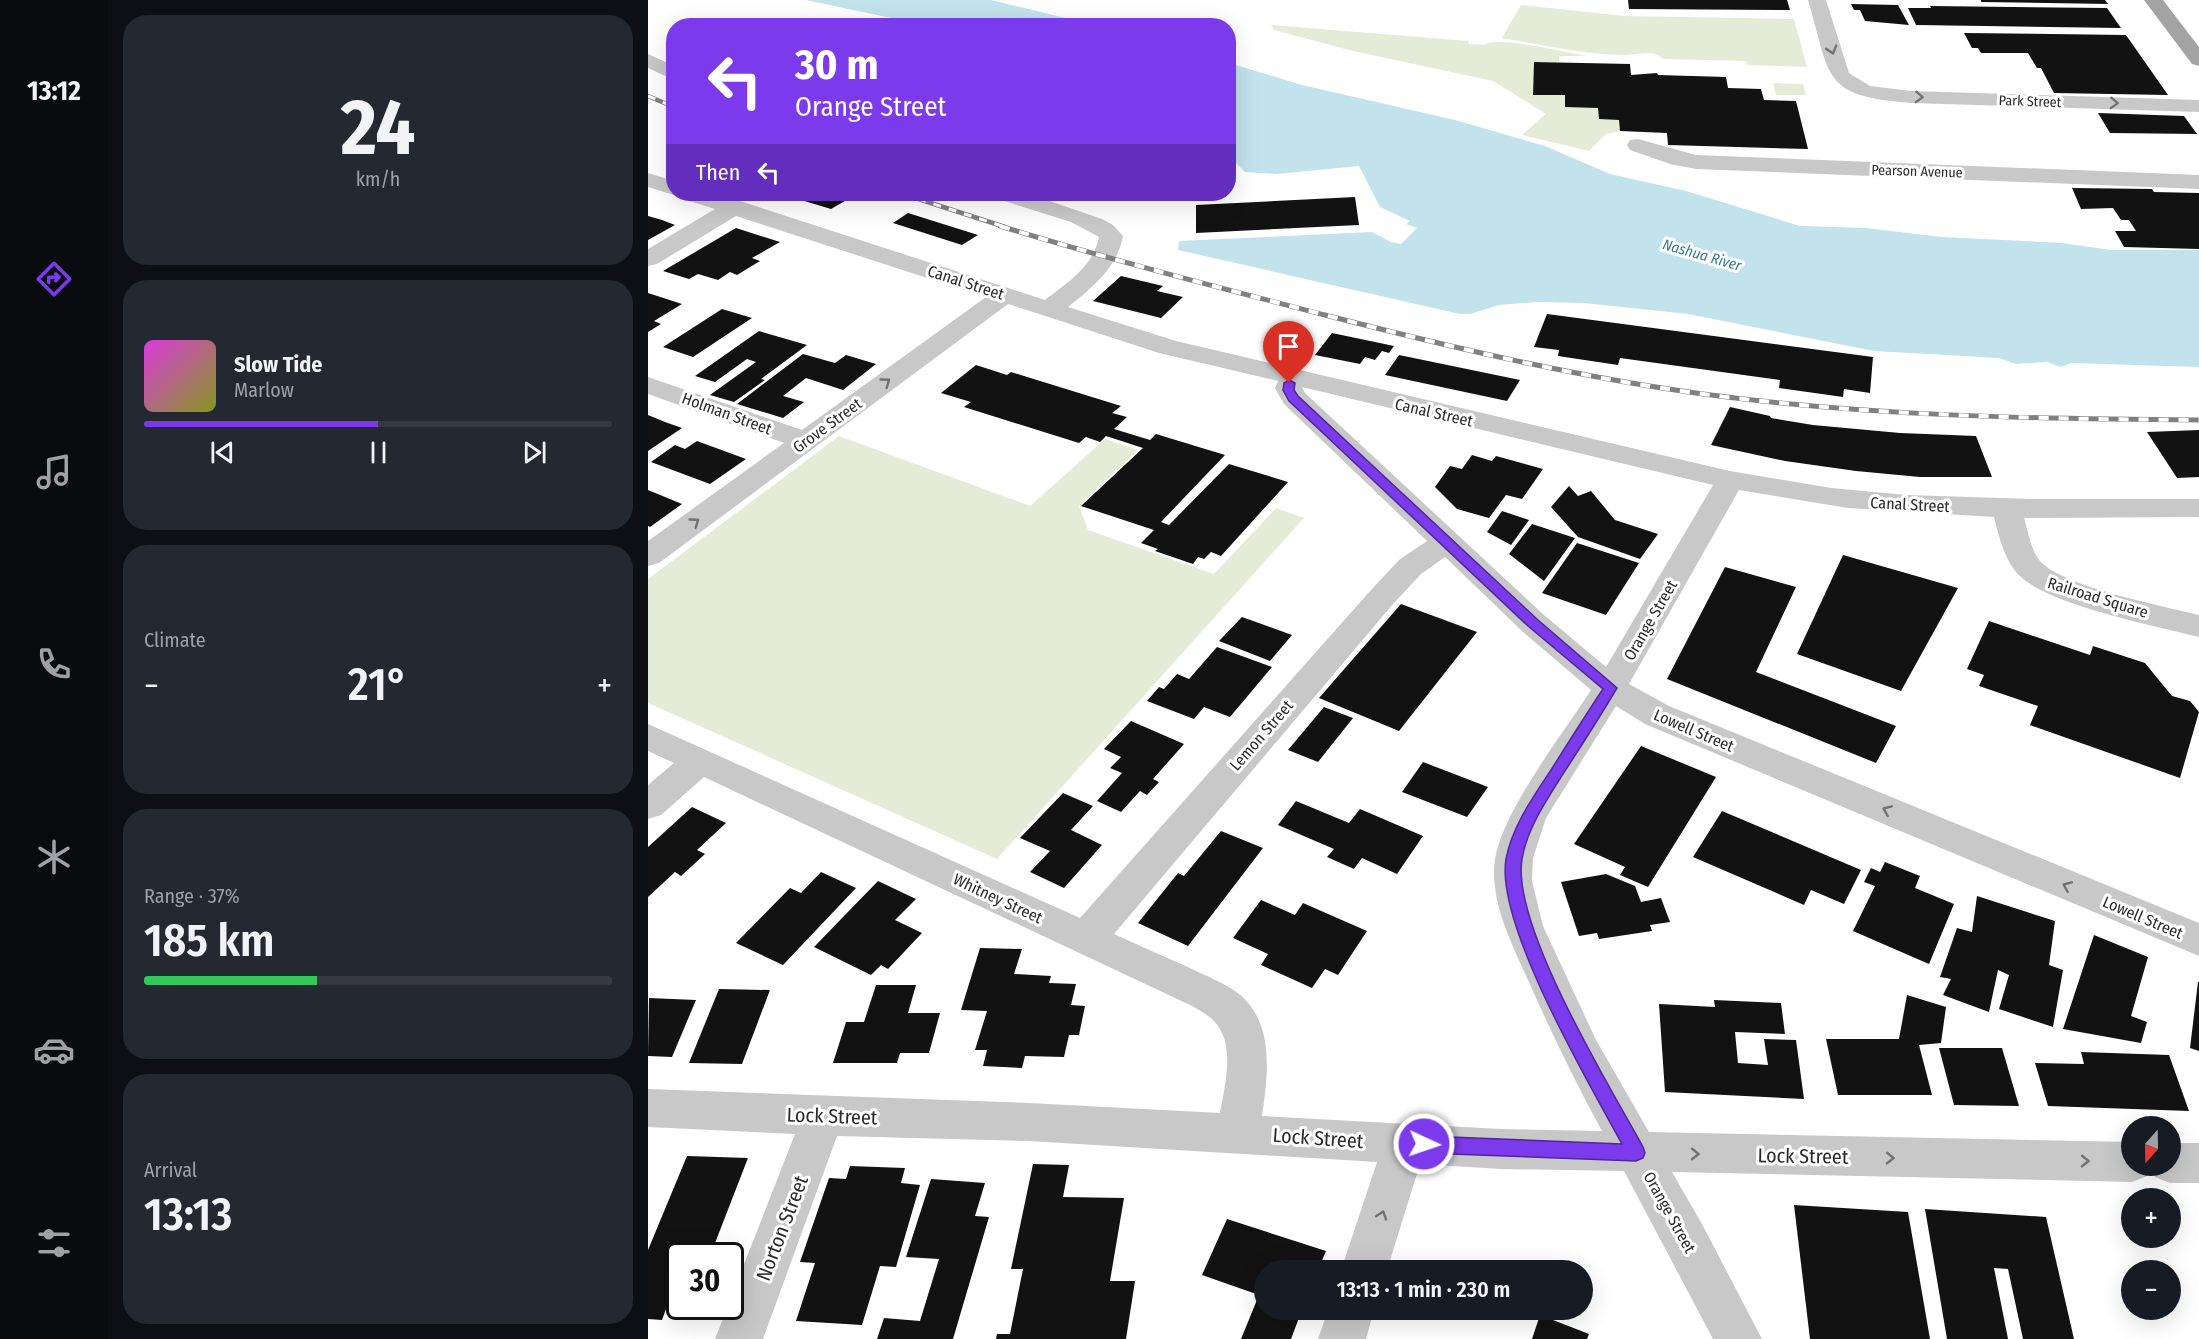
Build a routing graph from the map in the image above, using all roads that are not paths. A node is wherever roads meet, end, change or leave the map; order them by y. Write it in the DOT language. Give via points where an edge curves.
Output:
graph roads {
  1 [pos="1816,0"];
  2 [pos="2153,0"];
  3 [pos="648,60"];
  4 [pos="2199,60"];
  5 [pos="666,70"];
  6 [pos="2199,106"];
  7 [pos="1638,145"];
  8 [pos="648,180"];
  9 [pos="2199,182"];
  10 [pos="666,186"];
  11 [pos="715,201"];
  12 [pos="1028,201"];
  13 [pos="735,207"];
  14 [pos="648,259"];
  15 [pos="1006,294"];
  16 [pos="1048,309"];
  17 [pos="1293,378"];
  18 [pos="648,385"];
  19 [pos="806,441"];
  20 [pos="1730,480"];
  21 [pos="2006,507"];
  22 [pos="2199,508"];
  23 [pos="1446,542"];
  24 [pos="648,556"];
  25 [pos="2199,626"];
  26 [pos="1610,688"];
  27 [pos="648,736"];
  28 [pos="700,760"];
  29 [pos="648,806"];
  30 [pos="1086,939"];
  31 [pos="2199,940"];
  32 [pos="648,1108"];
  33 [pos="824,1116"];
  34 [pos="1238,1132"];
  35 [pos="1405,1143"];
  36 [pos="1636,1153"];
  37 [pos="2121,1162"];
  38 [pos="2181,1163"];
  39 [pos="2199,1163"];
  40 [pos="1367,1260"];
  41 [pos="1348,1320"];
  42 [pos="739,1339"];
  43 [pos="1342,1339"];
  44 [pos="1738,1339"];
  1 -- 6 [label="street, Park Street, one-way" via="1840,75 1861,89 1911,96"];
  2 -- 4 [label="main road"];
  3 -- 5 [label="street"];
  7 -- 9 [label="street, Pearson Avenue" via="1696,162"];
  8 -- 10 [label="street"];
  11 -- 13 [label="street, Canal Street"];
  12 -- 16 [label="street" via="1086,220 1111,236 1109,249 1098,266"];
  13 -- 14 [label="street"];
  13 -- 15 [label="street, Canal Street"];
  15 -- 16 [label="street, Canal Street"];
  19 -- 15 [label="street, Grove Street, one-way"];
  16 -- 17 [label="street, Canal Street" via="1168,347"];
  17 -- 20 [label="street, Canal Street"];
  17 -- 23 [label="street, Lowell Street" via="1288,388 1293,398"];
  18 -- 19 [label="street, Holman Street"];
  24 -- 19 [label="street, Grove Street, one-way"];
  20 -- 21 [label="street, Canal Street" via="1865,501"];
  20 -- 26 [label="street, Orange Street"];
  21 -- 22 [label="street, Canal Street"];
  21 -- 25 [label="street, Railroad Square" via="2025,561 2040,579 2090,597"];
  23 -- 26 [label="street, Lowell Street"];
  23 -- 30 [label="street, Lemon Street" via="1410,567"];
  31 -- 26 [label="street, Lowell Street, one-way" via="1657,715"];
  26 -- 36 [label="street, Orange Street" via="1529,815 1514,858 1513,881 1524,926 1543,971 1580,1051"];
  27 -- 28 [label="street, Whitney Street"];
  28 -- 29 [label="street"];
  28 -- 30 [label="street, Whitney Street"];
  30 -- 34 [label="street, Whitney Street" via="1193,988 1235,1016 1246,1039"];
  32 -- 33 [label="street, Lock Street"];
  33 -- 34 [label="street, Lock Street"];
  33 -- 42 [label="street, Norton Street"];
  34 -- 35 [label="street, Lock Street"];
  35 -- 36 [label="street, Lock Street"];
  40 -- 35 [label="street, one-way"];
  36 -- 37 [label="street, Lock Street, one-way"];
  36 -- 44 [label="street, Orange Street"];
  38 -- 39 [label="street"];
  41 -- 43 [label="street"];
}
